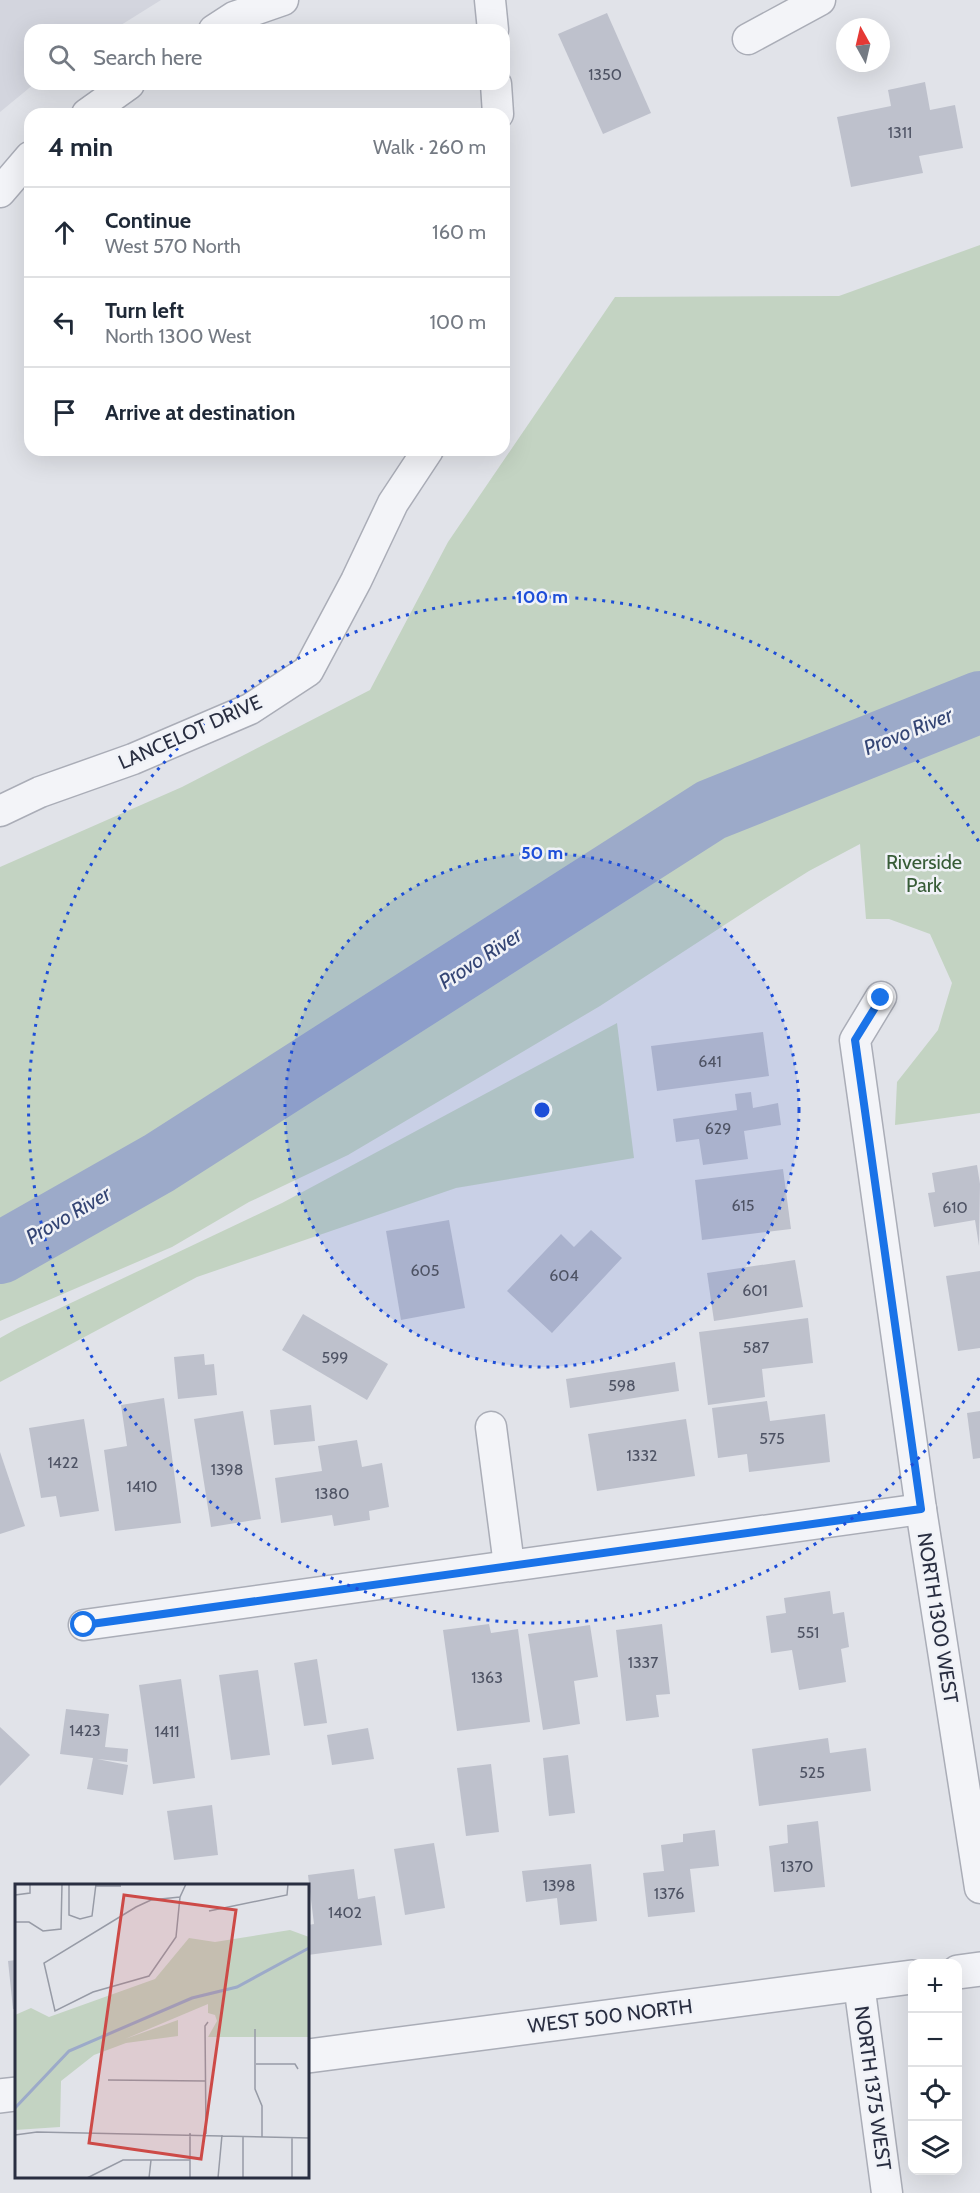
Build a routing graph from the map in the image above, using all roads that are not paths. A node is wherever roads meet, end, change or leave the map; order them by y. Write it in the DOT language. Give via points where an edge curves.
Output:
graph roads {
  1 [pos="283,0"];
  2 [pos="490,0"];
  3 [pos="820,0"];
  4 [pos="223,24"];
  5 [pos="492,24"];
  6 [pos="748,39"];
  7 [pos="121,90"];
  8 [pos="496,90"];
  9 [pos="95,108"];
  10 [pos="498,108"];
  11 [pos="24,165"];
  12 [pos="0,192"];
  13 [pos="424,456"];
  14 [pos="0,811"];
  15 [pos="881,998"];
  16 [pos="491,1427"];
  17 [pos="921,1509"];
  18 [pos="509,1565"];
  19 [pos="84,1625"];
  20 [pos="980,1888"];
  21 [pos="980,1969"];
  22 [pos="962,1971"];
  23 [pos="908,1978"];
  24 [pos="859,1984"];
  25 [pos="309,2056"];
  26 [pos="15,2094"];
  27 [pos="0,2096"];
  28 [pos="887,2193"];
  1 -- 4 [label="street"];
  2 -- 5 [label="street"];
  3 -- 6 [label="street"];
  7 -- 9 [label="street"];
  8 -- 10 [label="street"];
  11 -- 12 [label="street"];
  13 -- 14 [label="street, LANCELOT DRIVE" via="393,503 308,671 250,709"];
  15 -- 17 [label="street, NORTH 1300 WEST" via="855,1040"];
  16 -- 18 [label="street"];
  17 -- 18 [label="street"];
  17 -- 20 [label="street, NORTH 1300 WEST"];
  18 -- 19 [label="street"];
  21 -- 22 [label="street"];
  23 -- 24 [label="street, WEST 500 NORTH"];
  24 -- 25 [label="street, WEST 500 NORTH"];
  24 -- 28 [label="street, NORTH 1375 WEST"];
  26 -- 27 [label="street"];
}
